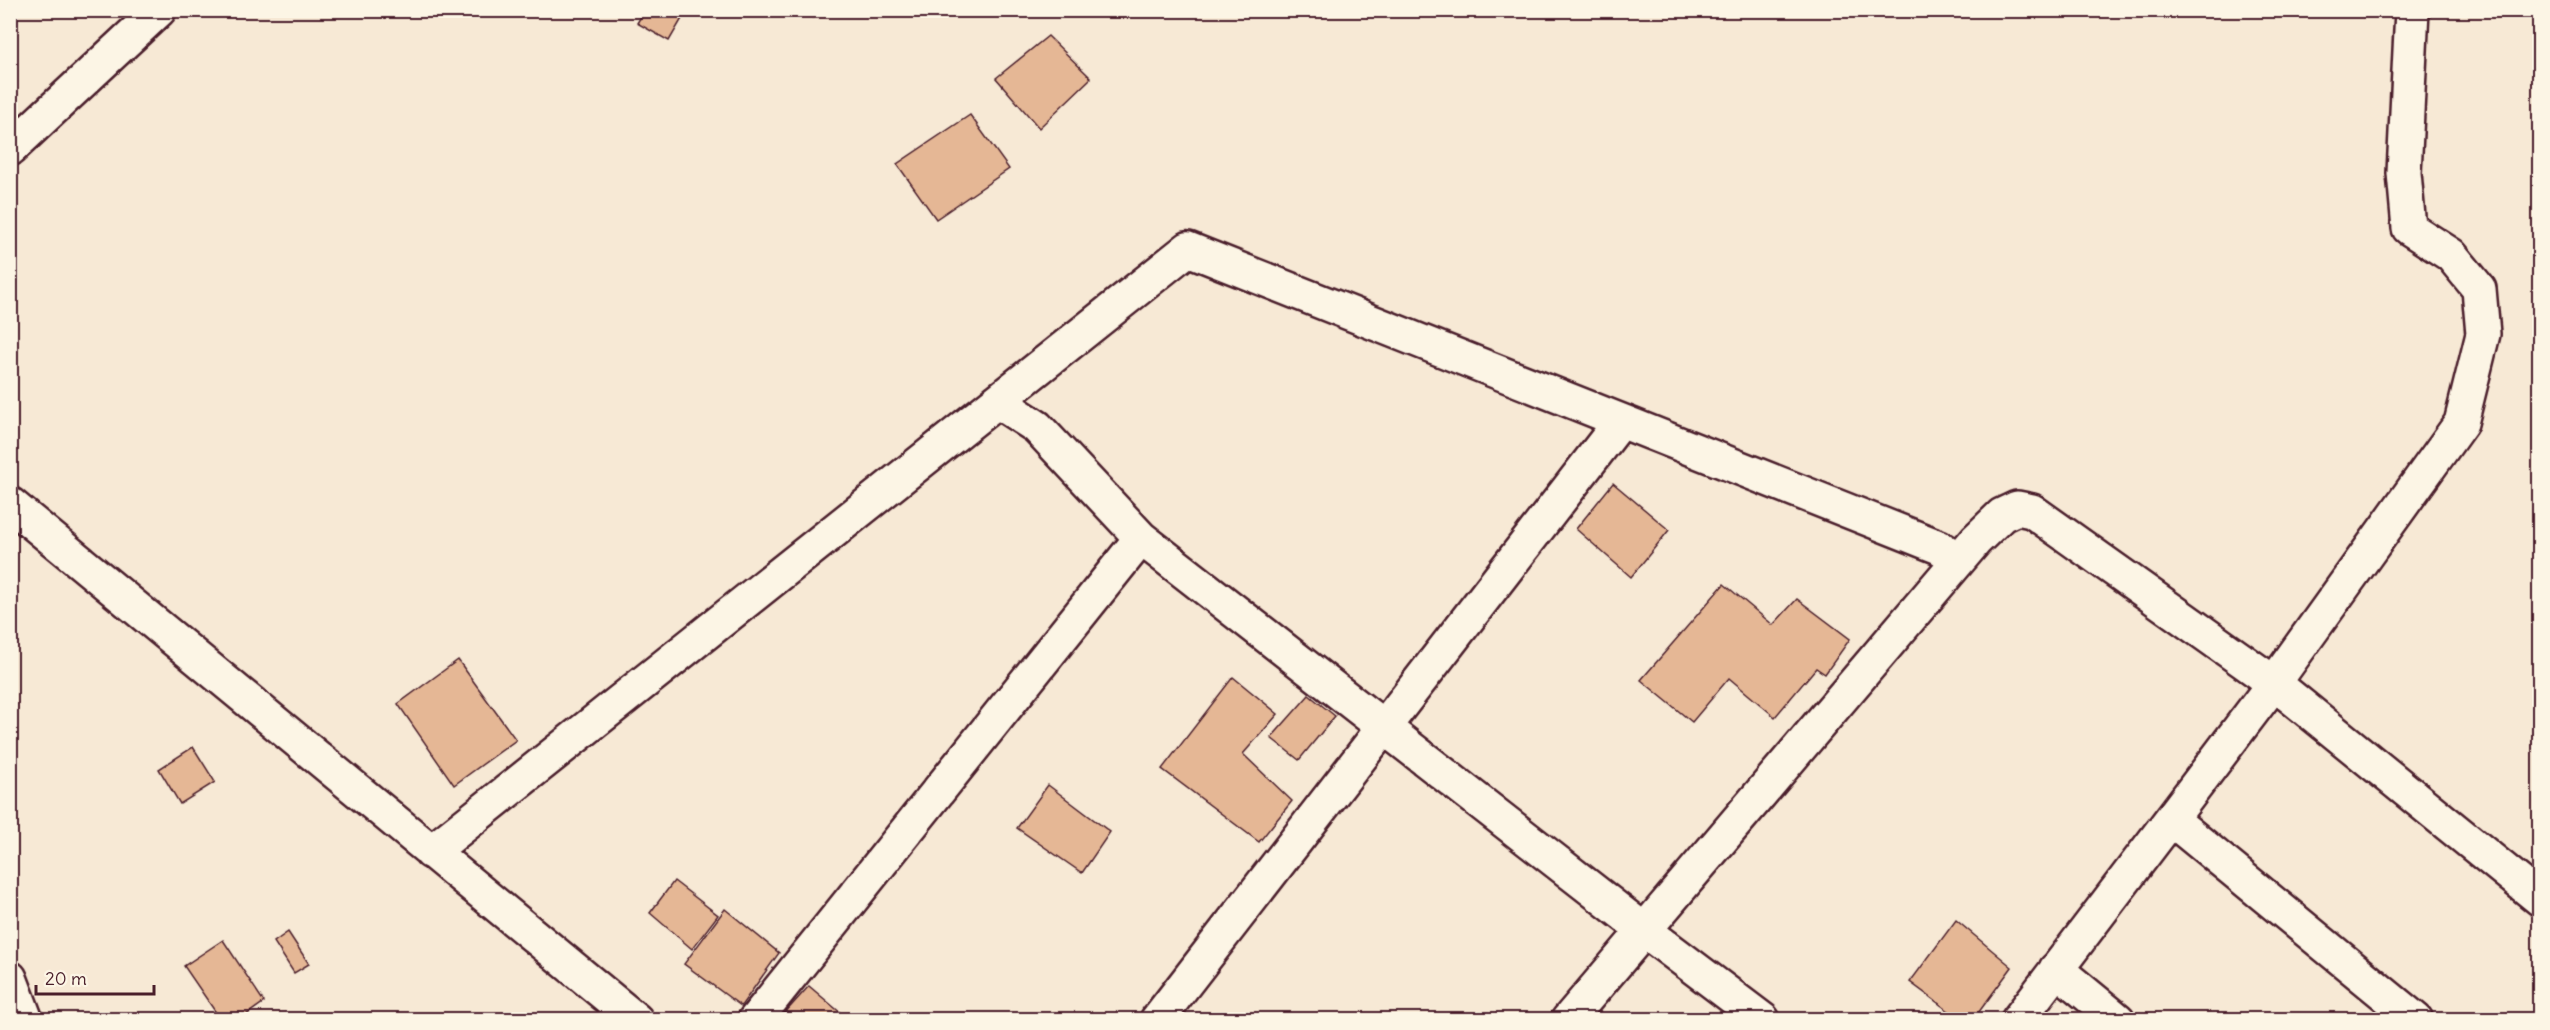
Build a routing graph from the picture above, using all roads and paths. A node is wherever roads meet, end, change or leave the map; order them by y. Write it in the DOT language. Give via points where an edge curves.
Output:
graph roads {
  1 [pos="159,10"];
  2 [pos="2412,10"];
  3 [pos="10,149"];
  4 [pos="997,401"];
  5 [pos="1621,421"];
  6 [pos="10,504"];
  7 [pos="1141,538"];
  8 [pos="1959,560"];
  9 [pos="2274,683"];
  10 [pos="1383,726"];
  11 [pos="2171,819"];
  12 [pos="431,852"];
  13 [pos="2540,899"];
  14 [pos="1644,930"];
  15 [pos="2056,969"];
  16 [pos="10,978"];
  17 [pos="26,1020"];
  18 [pos="636,1020"];
  19 [pos="755,1020"];
  20 [pos="1157,1020"];
  21 [pos="1569,1020"];
  22 [pos="1763,1020"];
  23 [pos="2018,1020"];
  24 [pos="2118,1020"];
  25 [pos="2416,1020"];
  1 -- 3 [label="street"];
  2 -- 9 [label="street" via="2404,173 2409,228 2451,255 2479,289 2483,334 2461,423"];
  4 -- 5 [label="street" via="1188,249"];
  4 -- 7 [label="street" via="1037,427"];
  4 -- 12 [label="street"];
  5 -- 8 [label="street" via="1939,547"];
  5 -- 10 [label="street"];
  6 -- 12 [label="street"];
  7 -- 10 [label="street"];
  7 -- 19 [label="street"];
  8 -- 9 [label="street" via="2002,515 2017,508 2032,511"];
  8 -- 14 [label="street"];
  9 -- 11 [label="street"];
  9 -- 13 [label="street"];
  10 -- 14 [label="street"];
  10 -- 20 [label="street"];
  11 -- 15 [label="street"];
  11 -- 25 [label="street"];
  12 -- 18 [label="street"];
  14 -- 21 [label="street"];
  14 -- 22 [label="street"];
  15 -- 23 [label="street"];
  15 -- 24 [label="street"];
  16 -- 17 [label="street"];
}
